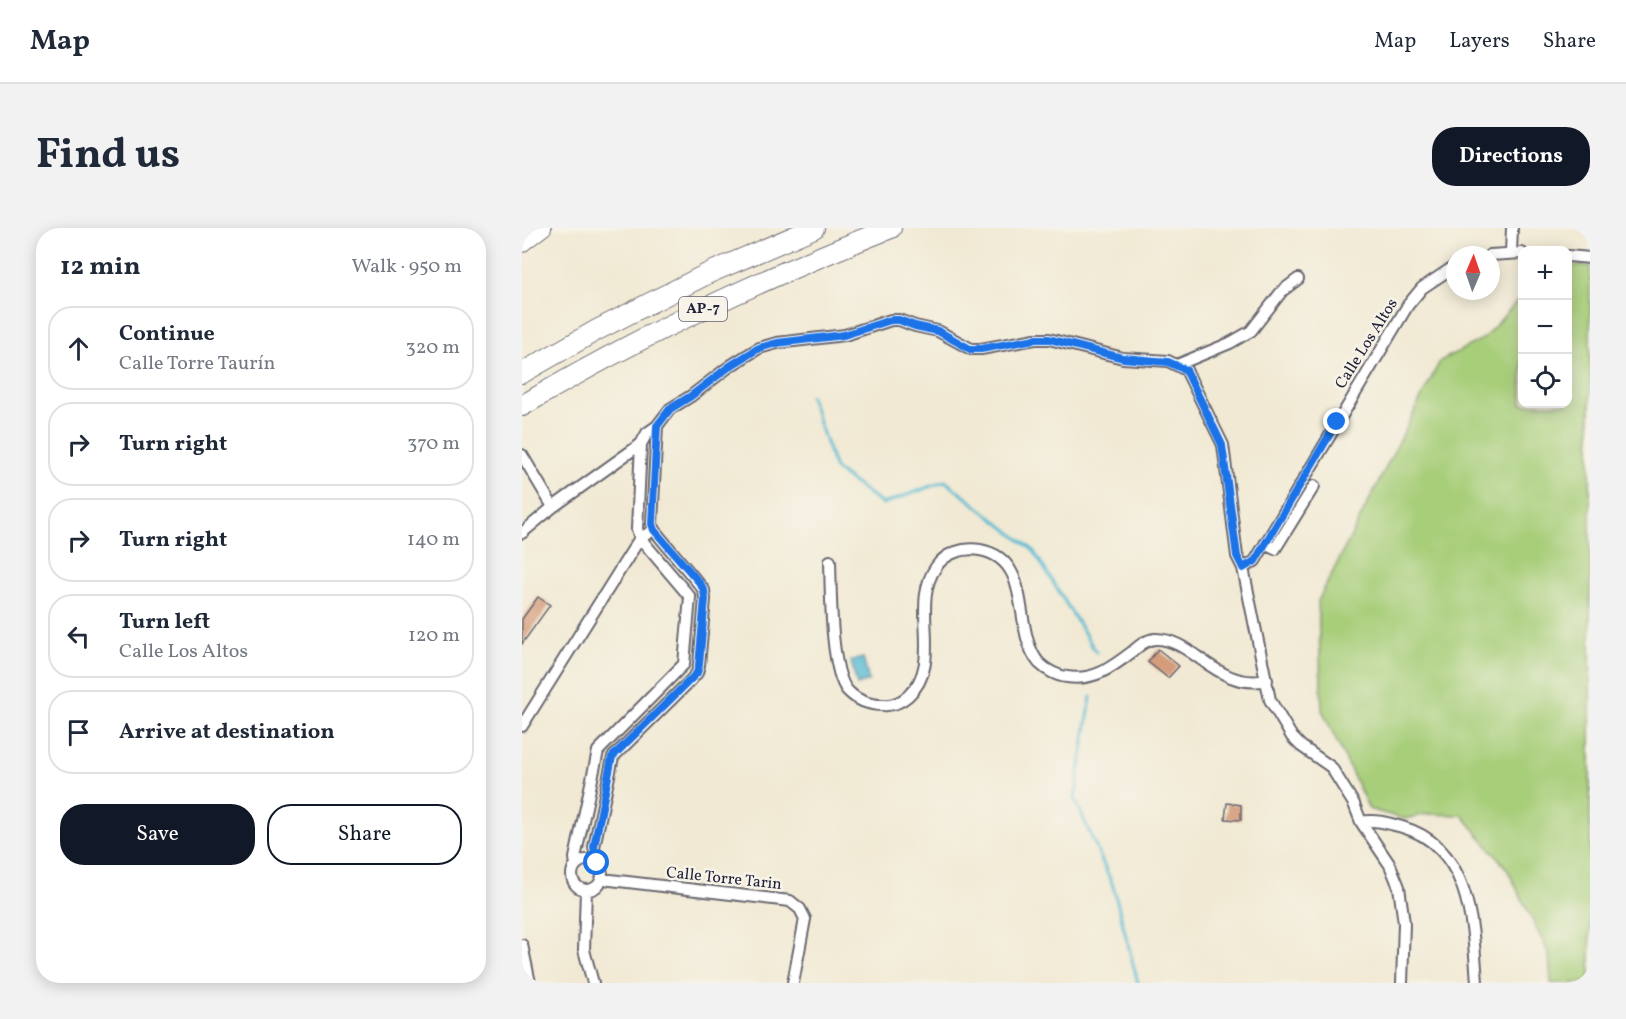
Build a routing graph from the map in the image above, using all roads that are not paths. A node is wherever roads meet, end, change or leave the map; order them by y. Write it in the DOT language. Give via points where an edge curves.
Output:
graph roads {
  1 [pos="544,228"];
  2 [pos="814,228"];
  3 [pos="891,228"];
  4 [pos="1512,228"];
  5 [pos="522,245"];
  6 [pos="1517,253"];
  7 [pos="1500,254"];
  8 [pos="1572,256"];
  9 [pos="1590,258"];
  10 [pos="1446,272"];
  11 [pos="1298,279"];
  12 [pos="1177,364"];
  13 [pos="522,373"];
  14 [pos="522,406"];
  15 [pos="657,426"];
  16 [pos="641,444"];
  17 [pos="522,455"];
  18 [pos="1314,486"];
  19 [pos="553,507"];
  20 [pos="654,530"];
  21 [pos="522,533"];
  22 [pos="640,538"];
  23 [pos="1265,544"];
  24 [pos="831,561"];
  25 [pos="1243,568"];
  26 [pos="1267,680"];
  27 [pos="522,726"];
  28 [pos="1361,822"];
  29 [pos="597,863"];
  30 [pos="576,865"];
  31 [pos="602,879"];
  32 [pos="586,891"];
  33 [pos="522,945"];
  34 [pos="530,983"];
  35 [pos="592,983"];
  36 [pos="793,983"];
  37 [pos="1402,983"];
  38 [pos="1477,983"];
  1 -- 5 [label="street"];
  2 -- 13 [label="highway, AP-7" via="709,273"];
  3 -- 14 [label="highway, AP-7" via="708,306"];
  4 -- 6 [label="street"];
  6 -- 7 [label="street"];
  8 -- 9 [label="street"];
  10 -- 23 [label="street, Calle Los Altos" via="1422,288 1408,305"];
  11 -- 12 [label="street" via="1282,291 1251,331"];
  12 -- 15 [label="street" via="1123,358 1049,339 970,349 938,331 891,320 844,335 759,348 670,409"];
  12 -- 25 [label="street" via="1186,370 1222,445 1237,556"];
  15 -- 16 [label="street"];
  15 -- 20 [label="street"];
  16 -- 19 [label="street"];
  16 -- 22 [label="street" via="637,529"];
  17 -- 19 [label="street"];
  18 -- 23 [label="street, Calle Los Altos" via="1275,549"];
  19 -- 21 [label="street"];
  20 -- 22 [label="street"];
  20 -- 29 [label="street" via="704,590 699,665 697,673 612,757 594,847"];
  22 -- 27 [label="street"];
  22 -- 30 [label="street" via="690,597 684,664 598,751"];
  23 -- 25 [label="street, Calle Los Altos" via="1255,561"];
  24 -- 26 [label="street" via="832,628 840,676 858,700 873,705 902,701 918,686 925,665 931,574 942,559 973,549 996,556 1013,573 1025,633 1032,652 1045,669 1078,679 1096,676 1144,642 1155,639 1178,644 1233,678"];
  25 -- 26 [label="street"];
  26 -- 28 [label="street" via="1270,700 1280,719 1301,746 1331,767"];
  28 -- 37 [label="street" via="1390,865 1399,887 1404,923"];
  28 -- 38 [label="street" via="1371,820 1407,828 1430,839 1446,855 1459,875 1466,901"];
  29 -- 30 [label="street" via="590,860"];
  29 -- 31 [label="street"];
  30 -- 32 [label="street" via="574,883"];
  31 -- 32 [label="street" via="596,888"];
  31 -- 36 [label="street, Calle Torre Tarin" via="795,903 805,919"];
  32 -- 35 [label="street" via="584,950"];
  33 -- 34 [label="street"];
}
